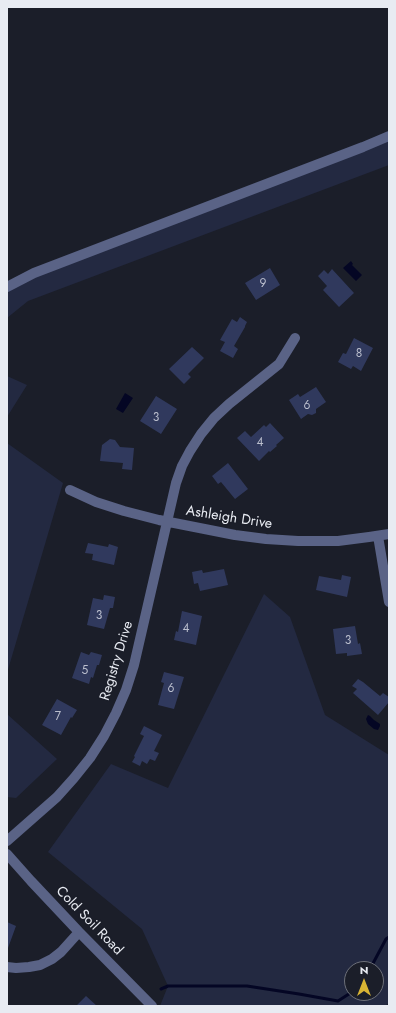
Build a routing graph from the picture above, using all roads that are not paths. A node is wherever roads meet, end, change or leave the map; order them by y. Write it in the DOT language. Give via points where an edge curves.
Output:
graph roads {
  1 [pos="389,136"];
  2 [pos="7,287"];
  3 [pos="295,338"];
  4 [pos="70,490"];
  5 [pos="167,522"];
  6 [pos="389,534"];
  7 [pos="378,536"];
  8 [pos="389,602"];
  9 [pos="7,842"];
  10 [pos="7,854"];
  11 [pos="80,932"];
  12 [pos="7,967"];
  13 [pos="152,1006"];
  1 -- 2 [label="street" via="40,270"];
  3 -- 5 [label="street, Registry Drive" via="279,364 229,404 201,434 182,466"];
  4 -- 5 [label="street, Ashleigh Drive" via="96,502"];
  5 -- 7 [label="street, Ashleigh Drive" via="266,539 338,540"];
  5 -- 9 [label="street, Registry Drive" via="134,665 116,713 97,747 74,778"];
  6 -- 7 [label="street, Ashleigh Drive"];
  7 -- 8 [label="street"];
  10 -- 11 [label="street, Cold Soil Road"];
  11 -- 12 [label="street" via="61,952 40,965"];
  11 -- 13 [label="street, Cold Soil Road"];
}
